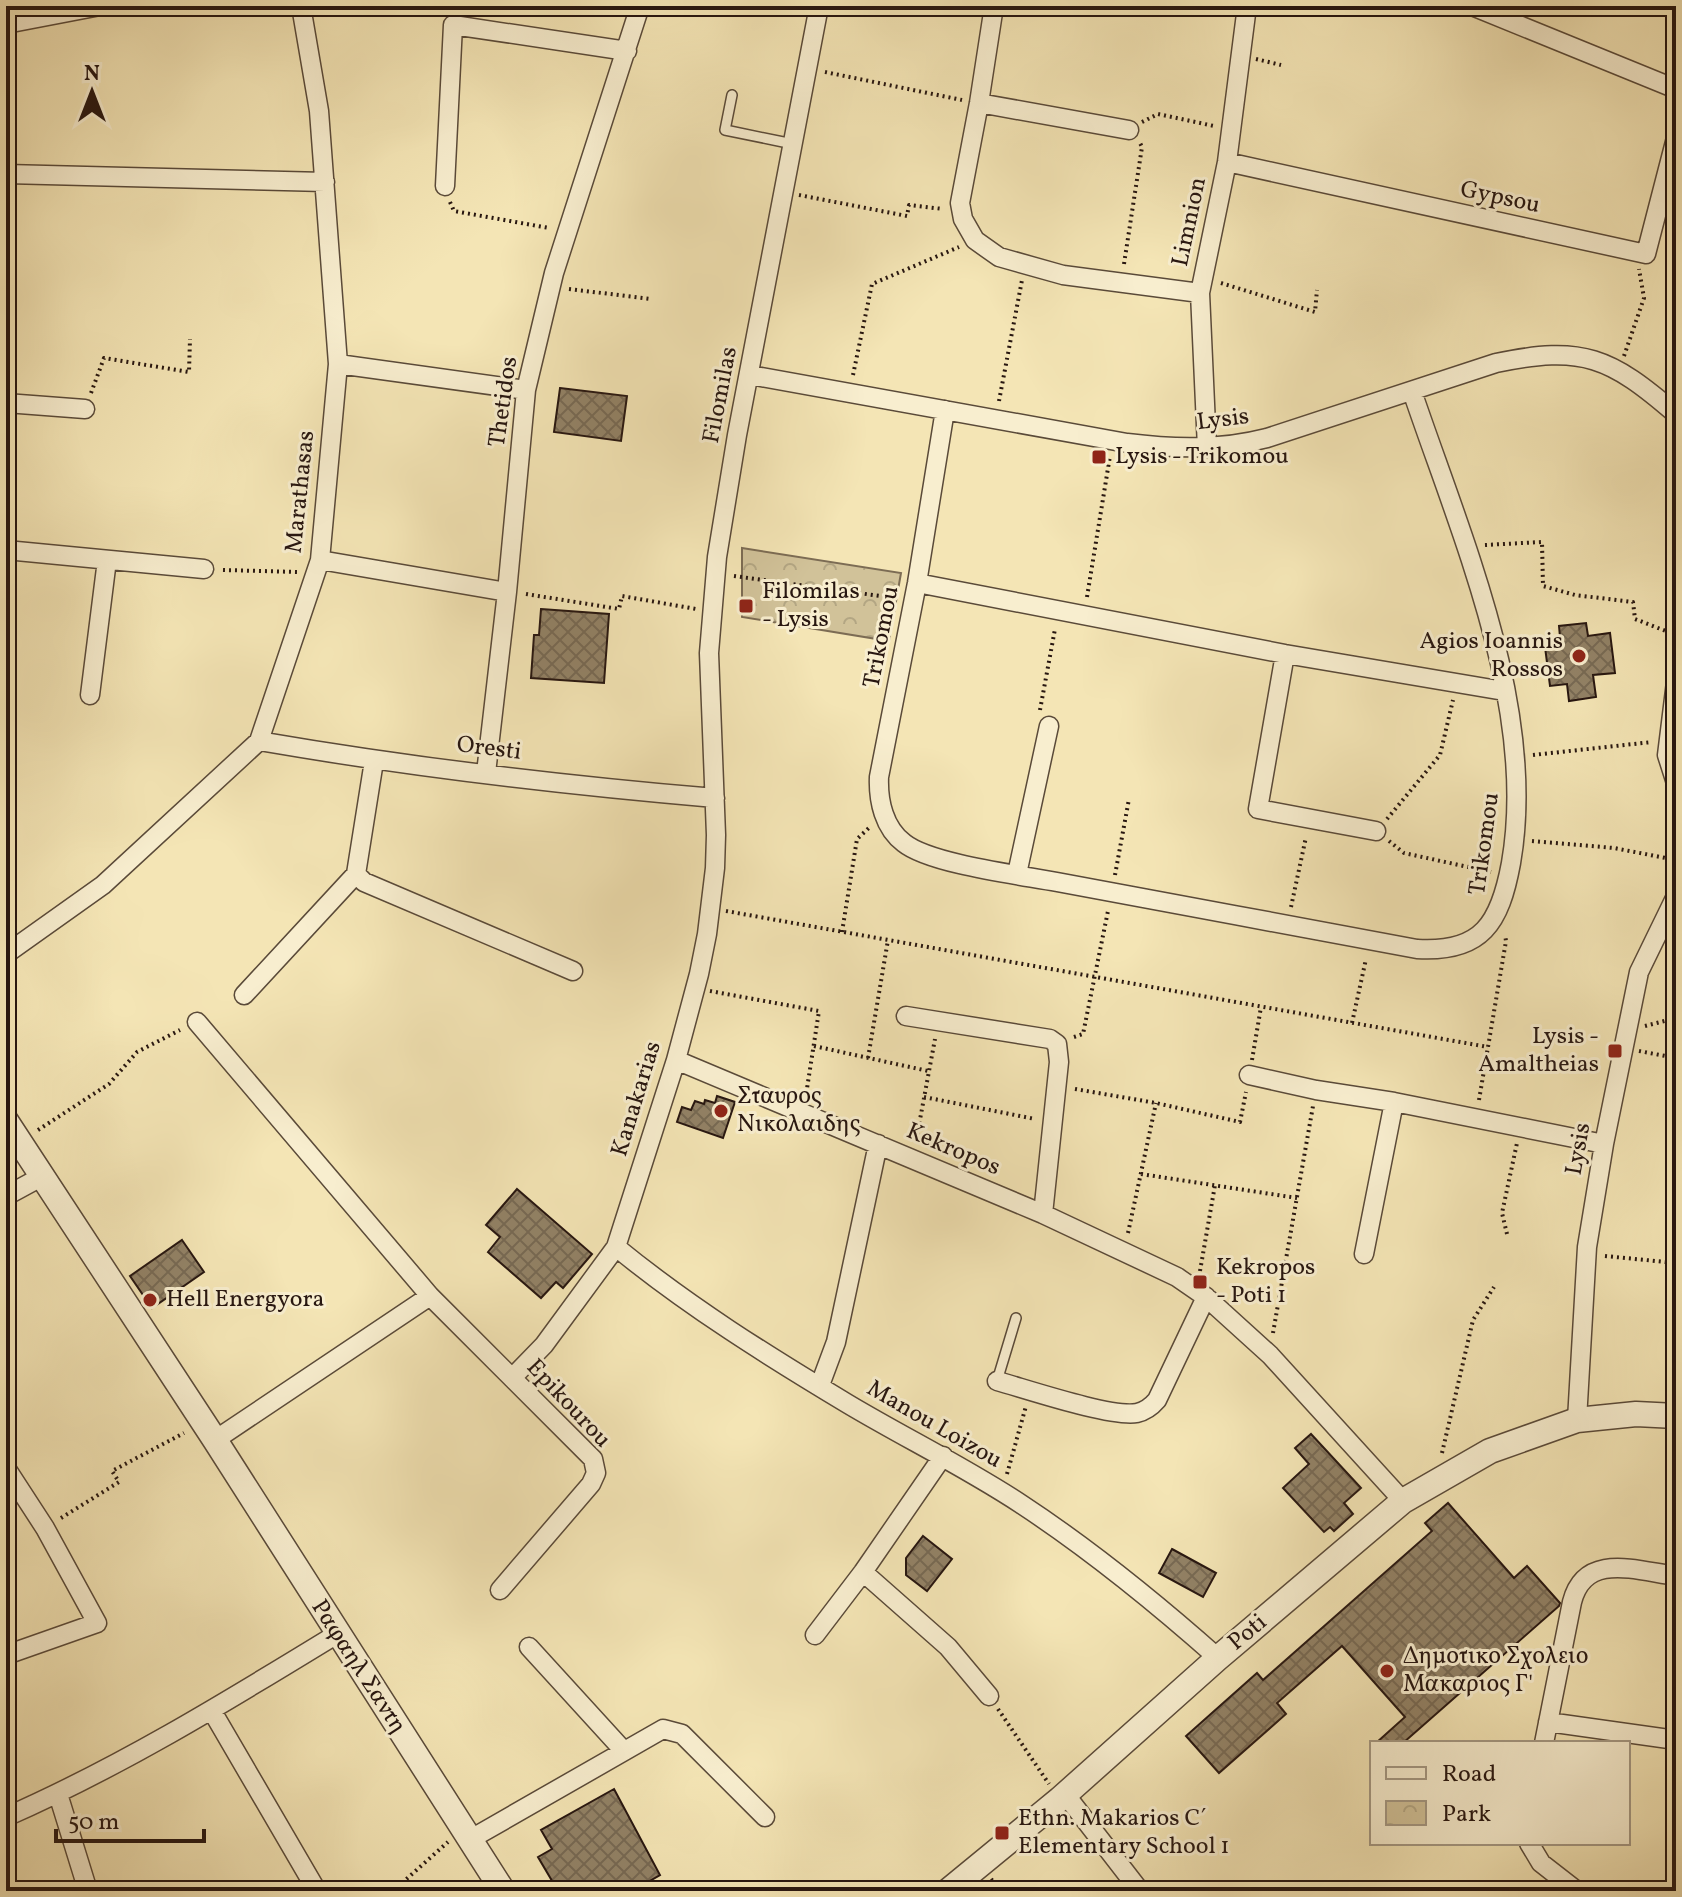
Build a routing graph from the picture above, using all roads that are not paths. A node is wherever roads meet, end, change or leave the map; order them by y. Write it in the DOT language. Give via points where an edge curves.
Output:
graph roads {
  1 [pos="100,6"];
  2 [pos="301,6"];
  3 [pos="640,6"];
  4 [pos="819,6"];
  5 [pos="994,6"];
  6 [pos="1247,6"];
  7 [pos="1472,6"];
  8 [pos="6,24"];
  9 [pos="627,51"];
  10 [pos="1676,89"];
  11 [pos="732,95"];
  12 [pos="979,103"];
  13 [pos="1129,130"];
  14 [pos="1676,138"];
  15 [pos="793,144"];
  16 [pos="1227,162"];
  17 [pos="6,174"];
  18 [pos="325,182"];
  19 [pos="445,186"];
  20 [pos="1202,285"];
  21 [pos="338,364"];
  22 [pos="750,375"];
  23 [pos="526,390"];
  24 [pos="1412,391"];
  25 [pos="6,403"];
  26 [pos="85,409"];
  27 [pos="945,410"];
  28 [pos="1676,414"];
  29 [pos="1207,448"];
  30 [pos="6,550"];
  31 [pos="107,560"];
  32 [pos="318,566"];
  33 [pos="204,569"];
  34 [pos="507,592"];
  35 [pos="915,592"];
  36 [pos="1285,654"];
  37 [pos="1676,682"];
  38 [pos="1504,691"];
  39 [pos="90,695"];
  40 [pos="1049,726"];
  41 [pos="259,741"];
  42 [pos="374,761"];
  43 [pos="486,773"];
  44 [pos="1676,783"];
  45 [pos="715,798"];
  46 [pos="1376,831"];
  47 [pos="356,874"];
  48 [pos="1017,874"];
  49 [pos="1676,896"];
  50 [pos="6,954"];
  51 [pos="573,971"];
  52 [pos="244,995"];
  53 [pos="906,1016"];
  54 [pos="197,1022"];
  55 [pos="676,1060"];
  56 [pos="1249,1075"];
  57 [pos="1394,1102"];
  58 [pos="12,1132"];
  59 [pos="878,1144"];
  60 [pos="1604,1144"];
  61 [pos="41,1177"];
  62 [pos="6,1196"];
  63 [pos="1043,1214"];
  64 [pos="616,1247"];
  65 [pos="1364,1254"];
  66 [pos="1202,1293"];
  67 [pos="430,1296"];
  68 [pos="1016,1318"];
  69 [pos="512,1378"];
  70 [pos="997,1381"];
  71 [pos="820,1385"];
  72 [pos="1676,1416"];
  73 [pos="1577,1420"];
  74 [pos="208,1432"];
  75 [pos="943,1456"];
  76 [pos="6,1468"];
  77 [pos="1403,1501"];
  78 [pos="863,1572"];
  79 [pos="1676,1576"];
  80 [pos="500,1590"];
  81 [pos="337,1634"];
  82 [pos="815,1635"];
  83 [pos="529,1647"];
  84 [pos="6,1655"];
  85 [pos="1218,1658"];
  86 [pos="989,1696"];
  87 [pos="212,1711"];
  88 [pos="1548,1722"];
  89 [pos="1676,1740"];
  90 [pos="1544,1741"];
  91 [pos="623,1750"];
  92 [pos="58,1794"];
  93 [pos="1063,1796"];
  94 [pos="6,1817"];
  95 [pos="765,1817"];
  96 [pos="466,1835"];
  97 [pos="1530,1845"];
  98 [pos="1572,1887"];
  99 [pos="88,1891"];
  100 [pos="317,1891"];
  101 [pos="503,1891"];
  102 [pos="948,1891"];
  103 [pos="1140,1891"];
  1 -- 8 [label="street"];
  2 -- 18 [label="street, Marathasas"];
  3 -- 9 [label="street, Thetidos"];
  4 -- 15 [label="street, Filomilas"];
  5 -- 12 [label="street"];
  6 -- 16 [label="street, Limnion"];
  7 -- 10 [label="street"];
  9 -- 19 [label="street" via="453,25"];
  9 -- 23 [label="street, Thetidos" via="560,230"];
  11 -- 15 [label="lane" via="725,130"];
  12 -- 13 [label="street"];
  12 -- 20 [label="street" via="960,203 975,240 999,257 1063,275"];
  14 -- 16 [label="street, Gypsou" via="1646,254"];
  15 -- 22 [label="street, Filomilas"];
  16 -- 20 [label="street, Limnion"];
  17 -- 18 [label="street"];
  18 -- 21 [label="street, Marathasas"];
  20 -- 29 [label="street, Limnion"];
  21 -- 23 [label="street"];
  21 -- 32 [label="street, Marathasas"];
  22 -- 27 [label="street, Lysis"];
  22 -- 45 [label="street, Filomilas" via="727,491 712,612"];
  23 -- 34 [label="street, Thetidos"];
  24 -- 28 [label="street, Lysis" via="1496,363 1531,356 1580,357 1619,370"];
  24 -- 29 [label="street, Lysis" via="1267,438"];
  24 -- 38 [label="street, Trikomou" via="1491,626"];
  25 -- 26 [label="street"];
  27 -- 29 [label="street, Lysis" via="1148,446"];
  27 -- 35 [label="street, Trikomou"];
  30 -- 31 [label="street"];
  31 -- 33 [label="street"];
  31 -- 39 [label="street"];
  32 -- 34 [label="street"];
  32 -- 41 [label="street, Marathasas"];
  34 -- 43 [label="street, Thetidos"];
  35 -- 36 [label="street" via="1059,611"];
  35 -- 48 [label="street, Trikomou" via="879,777 884,814 901,842 925,855"];
  36 -- 38 [label="street"];
  36 -- 46 [label="street" via="1258,809"];
  37 -- 44 [label="street" via="1667,755"];
  38 -- 48 [label="street, Trikomou" via="1518,792 1508,876 1490,926 1451,948 1417,949"];
  40 -- 48 [label="street"];
  41 -- 42 [label="street, Oresti"];
  41 -- 50 [label="street, Marathasas" via="103,885"];
  42 -- 43 [label="street, Oresti"];
  42 -- 47 [label="street"];
  43 -- 45 [label="street, Oresti"];
  45 -- 55 [label="street, Kanakarias" via="711,908"];
  47 -- 51 [label="street" via="364,882"];
  47 -- 52 [label="street"];
  49 -- 60 [label="street, Lysis" via="1639,972"];
  53 -- 63 [label="street" via="1057,1044"];
  54 -- 67 [label="street, Epikourou"];
  55 -- 59 [label="street, Kekropos"];
  55 -- 64 [label="street, Kanakarias"];
  56 -- 57 [label="street"];
  57 -- 60 [label="street"];
  57 -- 65 [label="street"];
  58 -- 61 [label="street, Ραφαηλ Σαντη"];
  59 -- 63 [label="street, Kekropos"];
  59 -- 71 [label="street" via="836,1342"];
  60 -- 73 [label="street, Lysis" via="1587,1254"];
  61 -- 62 [label="street"];
  61 -- 74 [label="street, Ραφαηλ Σαντη"];
  63 -- 66 [label="street, Kekropos"];
  64 -- 69 [label="street, Kanakarias" via="544,1345"];
  64 -- 71 [label="street, Manou Loizou" via="704,1314"];
  66 -- 70 [label="street" via="1149,1409 1117,1413"];
  66 -- 77 [label="street, Kekropos" via="1270,1355"];
  67 -- 69 [label="street, Epikourou"];
  67 -- 74 [label="street"];
  68 -- 70 [label="lane"];
  69 -- 80 [label="street, Epikourou" via="596,1466 591,1484"];
  71 -- 75 [label="street, Manou Loizou"];
  72 -- 73 [label="street, Poti"];
  73 -- 77 [label="street, Poti" via="1490,1451"];
  74 -- 81 [label="street, Ραφαηλ Σαντη"];
  75 -- 78 [label="street"];
  75 -- 85 [label="street, Manou Loizou" via="1061,1533"];
  76 -- 84 [label="street" via="97,1623"];
  77 -- 85 [label="street, Poti"];
  78 -- 82 [label="street"];
  78 -- 86 [label="street" via="948,1647"];
  79 -- 88 [label="street" via="1611,1569 1588,1574 1580,1582"];
  81 -- 87 [label="street"];
  81 -- 96 [label="street, Ραφαηλ Σαντη"];
  83 -- 91 [label="street"];
  85 -- 93 [label="street, Poti"];
  87 -- 92 [label="street"];
  87 -- 100 [label="street"];
  88 -- 89 [label="street"];
  88 -- 90 [label="street"];
  91 -- 95 [label="street" via="663,1729 682,1734"];
  91 -- 96 [label="street"];
  92 -- 94 [label="street"];
  92 -- 99 [label="street"];
  93 -- 102 [label="street, Poti"];
  93 -- 103 [label="street"];
  96 -- 101 [label="street, Ραφαηλ Σαντη"];
  97 -- 98 [label="street" via="1541,1863"];
}
